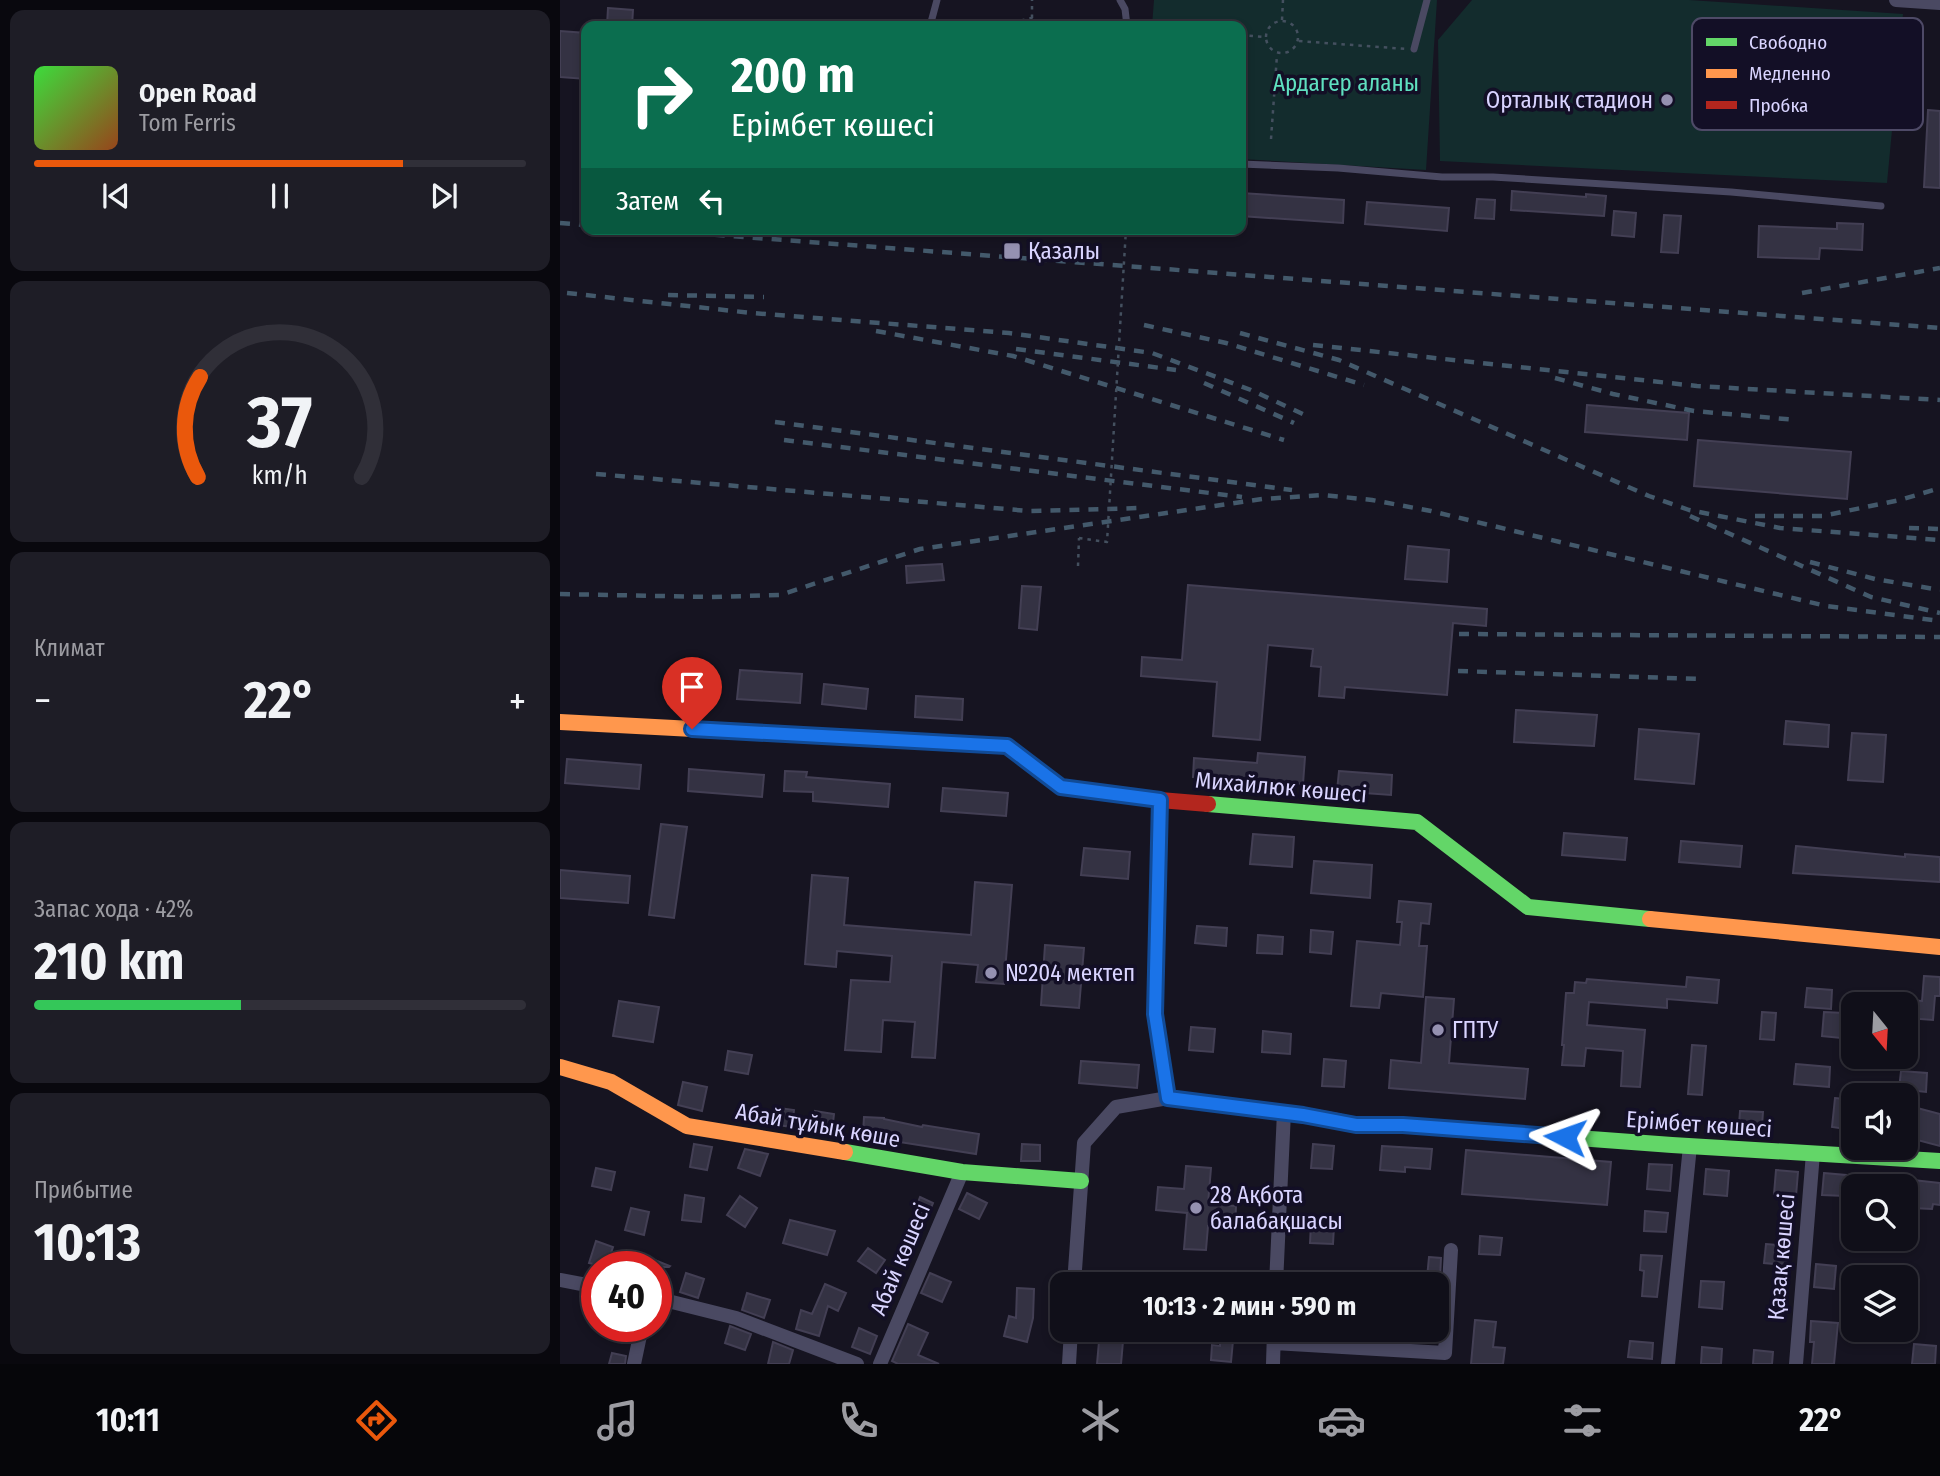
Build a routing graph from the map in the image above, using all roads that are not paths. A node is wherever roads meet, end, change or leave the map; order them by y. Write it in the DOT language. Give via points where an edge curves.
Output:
graph roads {
  1 [pos="937,0"];
  2 [pos="1120,0"];
  3 [pos="1427,0"];
  4 [pos="1896,0"];
  5 [pos="1940,3"];
  6 [pos="931,21"];
  7 [pos="1126,21"];
  8 [pos="1414,49"];
  9 [pos="1246,164"];
  10 [pos="1881,206"];
  11 [pos="560,722"];
  12 [pos="1160,800"];
  13 [pos="1940,947"];
  14 [pos="560,1067"];
  15 [pos="1168,1098"];
  16 [pos="1284,1112"];
  17 [pos="1690,1146"];
  18 [pos="1813,1153"];
  19 [pos="1940,1161"];
  20 [pos="962,1172"];
  21 [pos="1081,1181"];
  22 [pos="1451,1250"];
  23 [pos="1075,1272"];
  24 [pos="1277,1272"];
  25 [pos="560,1280"];
  26 [pos="581,1284"];
  27 [pos="1449,1284"];
  28 [pos="672,1302"];
  29 [pos="639,1342"];
  30 [pos="1070,1342"];
  31 [pos="1274,1342"];
  32 [pos="1334,1342"];
  33 [pos="1446,1342"];
  34 [pos="634,1364"];
  35 [pos="857,1364"];
  36 [pos="880,1364"];
  37 [pos="1069,1364"];
  38 [pos="1273,1364"];
  39 [pos="1668,1364"];
  40 [pos="1796,1364"];
  1 -- 6 [label="lane"];
  2 -- 7 [label="lane"];
  3 -- 8 [label="lane"];
  4 -- 5 [label="street"];
  9 -- 10 [label="lane" via="1731,191"];
  11 -- 12 [label="street, Михайлюк көшесі" via="1007,746 1061,787"];
  12 -- 13 [label="street, Михайлюк көшесі" via="1417,822 1528,906"];
  12 -- 15 [label="street" via="1155,1014"];
  14 -- 20 [label="street, Абай тұйық көше" via="611,1082 687,1126"];
  15 -- 16 [label="street, Ерімбет көшесі"];
  15 -- 21 [label="street" via="1116,1107 1084,1143"];
  16 -- 17 [label="street, Ерімбет көшесі" via="1356,1125"];
  16 -- 24 [label="street"];
  17 -- 18 [label="street, Ерімбет көшесі"];
  17 -- 39 [label="street"];
  18 -- 19 [label="street, Ерімбет көшесі"];
  18 -- 40 [label="street, Қазақ көшесі"];
  20 -- 21 [label="street, Абай тұйық көше"];
  20 -- 36 [label="street, Абай көшесі"];
  21 -- 23 [label="street"];
  22 -- 27 [label="street"];
  25 -- 26 [label="street"];
  28 -- 35 [label="street" via="737,1318"];
  29 -- 34 [label="street"];
  30 -- 37 [label="street"];
  31 -- 38 [label="street"];
  32 -- 33 [label="street" via="1445,1353"];
}
